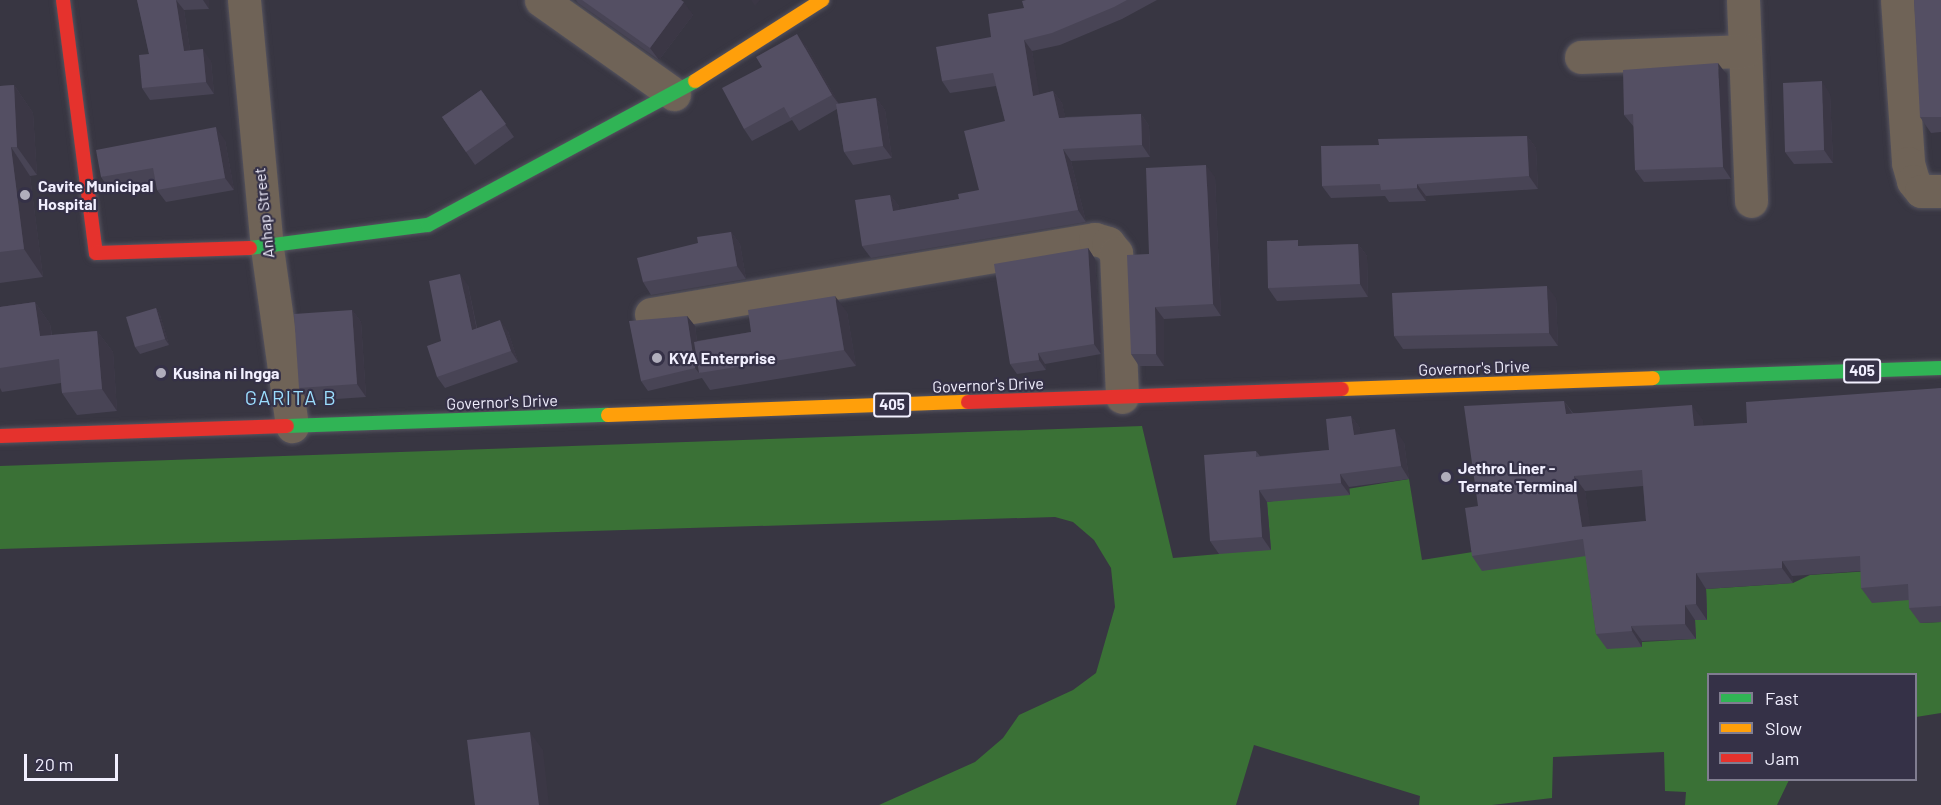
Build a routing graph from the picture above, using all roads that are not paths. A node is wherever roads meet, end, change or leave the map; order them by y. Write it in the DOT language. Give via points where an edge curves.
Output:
graph roads {
  1 [pos="63,0"];
  2 [pos="244,0"];
  3 [pos="541,0"];
  4 [pos="822,0"];
  5 [pos="1743,0"];
  6 [pos="1897,0"];
  7 [pos="1745,51"];
  8 [pos="1581,57"];
  9 [pos="674,94"];
  10 [pos="1941,190"];
  11 [pos="1751,201"];
  12 [pos="267,248"];
  13 [pos="651,314"];
  14 [pos="1941,369"];
  15 [pos="1122,397"];
  16 [pos="292,426"];
  17 [pos="0,436"];
  1 -- 12 [label="main road" via="96,253"];
  2 -- 12 [label="street, Anhap Street"];
  3 -- 9 [label="street"];
  4 -- 9 [label="main road"];
  5 -- 7 [label="street"];
  6 -- 10 [label="street" via="1908,163 1913,181 1921,191"];
  7 -- 8 [label="street"];
  7 -- 11 [label="street"];
  9 -- 12 [label="main road" via="428,225"];
  12 -- 16 [label="street, Anhap Street"];
  13 -- 15 [label="street" via="1095,239 1108,243 1116,253"];
  14 -- 15 [label="main road, Governor's Drive / 405"];
  15 -- 16 [label="main road, Governor's Drive / 405"];
  16 -- 17 [label="main road, Governor's Drive / 405"];
}
